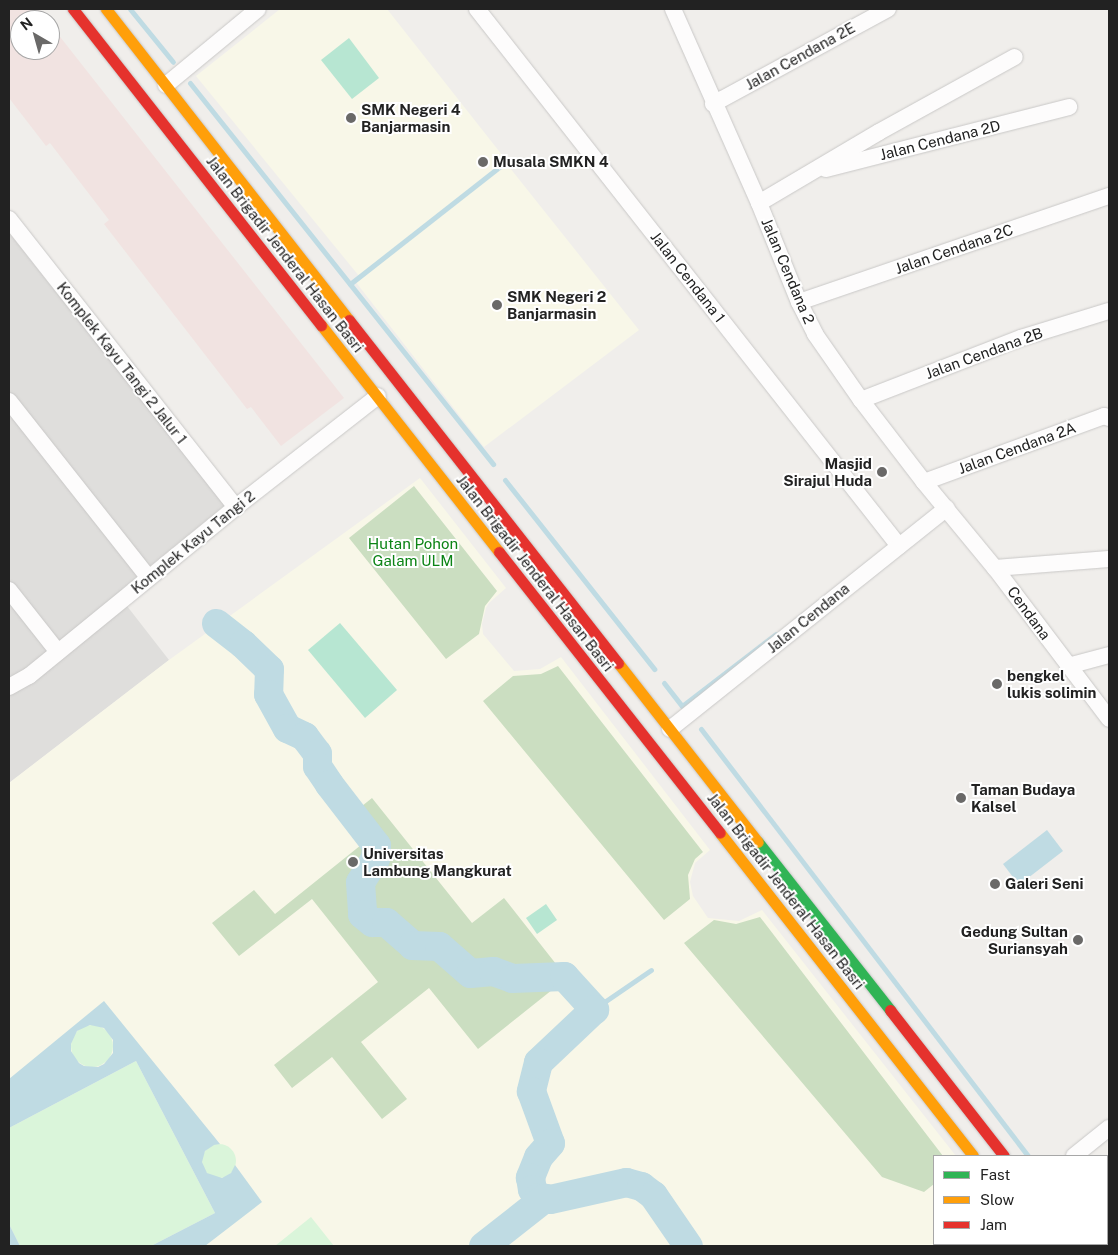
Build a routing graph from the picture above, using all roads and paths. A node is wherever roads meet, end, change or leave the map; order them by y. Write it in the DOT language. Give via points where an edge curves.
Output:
graph roads {
  1 [pos="73,9"];
  2 [pos="106,9"];
  3 [pos="258,9"];
  4 [pos="478,9"];
  5 [pos="672,9"];
  6 [pos="888,9"];
  7 [pos="1015,57"];
  8 [pos="166,85"];
  9 [pos="713,104"];
  10 [pos="1069,107"];
  11 [pos="810,174"];
  12 [pos="1109,196"];
  13 [pos="759,203"];
  14 [pos="9,219"];
  15 [pos="799,302"];
  16 [pos="1109,311"];
  17 [pos="378,396"];
  18 [pos="9,400"];
  19 [pos="861,400"];
  20 [pos="1109,418"];
  21 [pos="924,482"];
  22 [pos="236,507"];
  23 [pos="947,508"];
  24 [pos="899,546"];
  25 [pos="1109,559"];
  26 [pos="995,568"];
  27 [pos="148,577"];
  28 [pos="9,590"];
  29 [pos="58,652"];
  30 [pos="1109,655"];
  31 [pos="1068,666"];
  32 [pos="9,687"];
  33 [pos="1109,719"];
  34 [pos="670,729"];
  35 [pos="1109,1128"];
  36 [pos="972,1155"];
  37 [pos="1003,1155"];
  38 [pos="1075,1155"];
  1 -- 17 [label="highway, Jalan Brigadir Jenderal Hasan Basri" via="85,17"];
  2 -- 8 [label="highway, Jalan Brigadir Jenderal Hasan Basri"];
  3 -- 8 [label="street"];
  4 -- 24 [label="street, Jalan Cendana 1"];
  5 -- 9 [label="street, Jalan Cendana 2"];
  6 -- 9 [label="street, Jalan Cendana 2E"];
  7 -- 11 [label="street, Jalan Cendana 2D"];
  8 -- 34 [label="highway, Jalan Brigadir Jenderal Hasan Basri"];
  9 -- 13 [label="street, Jalan Cendana 2"];
  10 -- 11 [label="street, Jalan Cendana 2D"];
  11 -- 13 [label="street, Jalan Cendana 2D"];
  12 -- 15 [label="street, Jalan Cendana 2C"];
  13 -- 15 [label="street, Jalan Cendana 2"];
  14 -- 22 [label="street, Komplek Kayu Tangi 2 Jalur 1"];
  15 -- 19 [label="street, Jalan Cendana 2" via="832,361"];
  16 -- 19 [label="street, Jalan Cendana 2B" via="1020,338"];
  17 -- 22 [label="street, Komplek Kayu Tangi 2"];
  17 -- 36 [label="highway, Jalan Brigadir Jenderal Hasan Basri"];
  18 -- 27 [label="street"];
  19 -- 21 [label="street, Jalan Cendana 2"];
  20 -- 21 [label="street, Jalan Cendana 2A" via="1104,416"];
  21 -- 23 [label="street, Jalan Cendana 2"];
  22 -- 27 [label="street, Komplek Kayu Tangi 2"];
  23 -- 24 [label="street, Jalan Cendana"];
  23 -- 26 [label="street, Cendana"];
  24 -- 34 [label="street, Jalan Cendana"];
  25 -- 26 [label="street"];
  26 -- 31 [label="street, Cendana"];
  27 -- 29 [label="street, Komplek Kayu Tangi 2"];
  28 -- 29 [label="street"];
  29 -- 32 [label="street, Komplek Kayu Tangi 2" via="29,676"];
  30 -- 31 [label="street"];
  31 -- 33 [label="street, Cendana"];
  34 -- 37 [label="highway, Jalan Brigadir Jenderal Hasan Basri"];
  35 -- 38 [label="street"];
}
